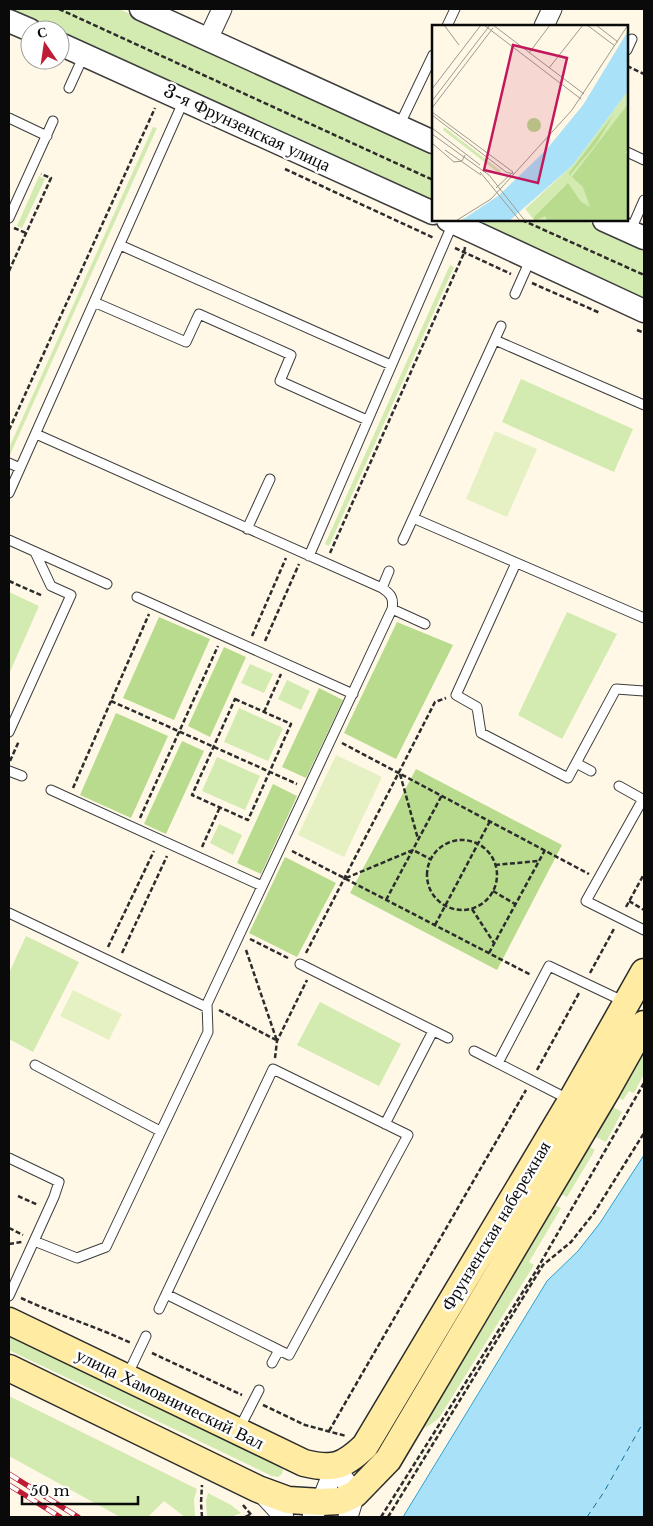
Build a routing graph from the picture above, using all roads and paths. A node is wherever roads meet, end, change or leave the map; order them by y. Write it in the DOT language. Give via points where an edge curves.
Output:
graph roads {
  1 [pos="59,9"];
  2 [pos="141,9"];
  3 [pos="222,9"];
  4 [pos="455,9"];
  5 [pos="552,9"];
  6 [pos="447,25"];
  7 [pos="544,25"];
  8 [pos="208,39"];
  9 [pos="632,39"];
  10 [pos="628,48"];
  11 [pos="70,49"];
  12 [pos="84,55"];
  13 [pos="432,58"];
  14 [pos="628,66"];
  15 [pos="644,74"];
  16 [pos="68,88"];
  17 [pos="184,100"];
  18 [pos="155,107"];
  19 [pos="9,118"];
  20 [pos="53,121"];
  21 [pos="399,126"];
  22 [pos="47,136"];
  23 [pos="432,142"];
  24 [pos="628,152"];
  25 [pos="644,160"];
  26 [pos="31,169"];
  27 [pos="432,180"];
  28 [pos="644,200"];
  29 [pos="432,212"];
  30 [pos="9,218"];
  31 [pos="446,221"];
  32 [pos="451,221"];
  33 [pos="524,221"];
  34 [pos="606,221"];
  35 [pos="9,226"];
  36 [pos="26,233"];
  37 [pos="637,235"];
  38 [pos="120,245"];
  39 [pos="531,258"];
  40 [pos="9,271"];
  41 [pos="644,275"];
  42 [pos="522,278"];
  43 [pos="515,294"];
  44 [pos="94,302"];
  45 [pos="601,314"];
  46 [pos="640,320"];
  47 [pos="500,326"];
  48 [pos="644,333"];
  49 [pos="495,340"];
  50 [pos="391,365"];
  51 [pos="644,406"];
  52 [pos="367,420"];
  53 [pos="9,430"];
  54 [pos="36,434"];
  55 [pos="9,463"];
  56 [pos="20,468"];
  57 [pos="270,479"];
  58 [pos="9,493"];
  59 [pos="413,518"];
  60 [pos="248,529"];
  61 [pos="9,540"];
  62 [pos="403,540"];
  63 [pos="290,548"];
  64 [pos="35,552"];
  65 [pos="306,554"];
  66 [pos="516,562"];
  67 [pos="326,564"];
  68 [pos="389,572"];
  69 [pos="9,581"];
  70 [pos="107,584"];
  71 [pos="382,588"];
  72 [pos="45,596"];
  73 [pos="137,597"];
  74 [pos="153,605"];
  75 [pos="392,609"];
  76 [pos="644,618"];
  77 [pos="425,624"];
  78 [pos="222,635"];
  79 [pos="247,647"];
  80 [pos="260,652"];
  81 [pos="286,664"];
  82 [pos="644,691"];
  83 [pos="352,694"];
  84 [pos="456,695"];
  85 [pos="111,701"];
  86 [pos="264,712"];
  87 [pos="9,732"];
  88 [pos="179,732"];
  89 [pos="332,738"];
  90 [pos="214,747"];
  91 [pos="576,763"];
  92 [pos="9,770"];
  93 [pos="591,771"];
  94 [pos="270,772"];
  95 [pos="399,773"];
  96 [pos="22,776"];
  97 [pos="619,786"];
  98 [pos="308,789"];
  99 [pos="51,790"];
  100 [pos="442,795"];
  101 [pos="69,798"];
  102 [pos="644,799"];
  103 [pos="220,807"];
  104 [pos="490,821"];
  105 [pos="135,829"];
  106 [pos="418,839"];
  107 [pos="159,840"];
  108 [pos="478,844"];
  109 [pos="172,846"];
  110 [pos="282,846"];
  111 [pos="413,850"];
  112 [pos="545,850"];
  113 [pos="197,857"];
  114 [pos="431,859"];
  115 [pos="538,861"];
  116 [pos="495,864"];
  117 [pos="644,874"];
  118 [pos="345,878"];
  119 [pos="599,879"];
  120 [pos="262,886"];
  121 [pos="493,891"];
  122 [pos="386,900"];
  123 [pos="628,902"];
  124 [pos="515,904"];
  125 [pos="446,906"];
  126 [pos="472,908"];
  127 [pos="644,910"];
  128 [pos="9,913"];
  129 [pos="620,918"];
  130 [pos="435,925"];
  131 [pos="644,930"];
  132 [pos="240,934"];
  133 [pos="494,943"];
  134 [pos="489,953"];
  135 [pos="103,958"];
  136 [pos="116,964"];
  137 [pos="300,964"];
  138 [pos="312,970"];
  139 [pos="644,972"];
  140 [pos="541,980"];
  141 [pos="585,983"];
  142 [pos="628,1003"];
  143 [pos="207,1005"];
  144 [pos="644,1024"];
  145 [pos="433,1031"];
  146 [pos="448,1038"];
  147 [pos="277,1041"];
  148 [pos="474,1051"];
  149 [pos="498,1064"];
  150 [pos="35,1065"];
  151 [pos="273,1069"];
  152 [pos="531,1080"];
  153 [pos="644,1083"];
  154 [pos="570,1101"];
  155 [pos="385,1124"];
  156 [pos="160,1131"];
  157 [pos="644,1133"];
  158 [pos="9,1158"];
  159 [pos="18,1196"];
  160 [pos="48,1210"];
  161 [pos="34,1241"];
  162 [pos="10,1294"];
  163 [pos="166,1294"];
  164 [pos="159,1309"];
  165 [pos="9,1321"];
  166 [pos="146,1336"];
  167 [pos="141,1348"];
  168 [pos="279,1350"];
  169 [pos="272,1363"];
  170 [pos="9,1368"];
  171 [pos="126,1378"];
  172 [pos="259,1390"];
  173 [pos="254,1401"];
  174 [pos="329,1431"];
  175 [pos="238,1432"];
  176 [pos="350,1438"];
  177 [pos="335,1467"];
  178 [pos="410,1473"];
  179 [pos="414,1476"];
  180 [pos="202,1484"];
  181 [pos="258,1489"];
  182 [pos="351,1506"];
  183 [pos="317,1510"];
  184 [pos="251,1514"];
  185 [pos="202,1517"];
  186 [pos="244,1517"];
  187 [pos="284,1517"];
  188 [pos="382,1517"];
  189 [pos="388,1517"];
  1 -- 27 [label="path"];
  2 -- 8 [label="street"];
  3 -- 8 [label="street"];
  4 -- 6 [label="lane"];
  5 -- 7 [label="street"];
  8 -- 21 [label="street"];
  9 -- 10 [label="lane"];
  11 -- 12 [label="street, 3-я Фрунзенская улица"];
  12 -- 16 [label="lane"];
  12 -- 17 [label="street, 3-я Фрунзенская улица"];
  13 -- 21 [label="lane"];
  14 -- 15 [label="path"];
  17 -- 29 [label="street, 3-я Фрунзенская улица"];
  17 -- 38 [label="lane"];
  18 -- 53 [label="path"];
  19 -- 22 [label="lane"];
  20 -- 22 [label="lane"];
  21 -- 23 [label="street"];
  22 -- 26 [label="lane"];
  24 -- 25 [label="lane"];
  26 -- 30 [label="lane"];
  26 -- 36 [label="path" via="51,178"];
  28 -- 37 [label="lane"];
  31 -- 50 [label="lane"];
  32 -- 39 [label="street, 3-я Фрунзенская улица"];
  33 -- 41 [label="path"];
  34 -- 37 [label="street"];
  35 -- 36 [label="path"];
  36 -- 40 [label="path"];
  38 -- 44 [label="lane"];
  38 -- 50 [label="lane"];
  39 -- 42 [label="lane"];
  39 -- 46 [label="street, 3-я Фрунзенская улица"];
  42 -- 43 [label="lane"];
  42 -- 45 [label="path"];
  42 -- 67 [label="path" via="464,252"];
  44 -- 52 [label="lane" via="186,342 199,314 291,355 280,381"];
  44 -- 54 [label="lane"];
  46 -- 48 [label="path"];
  47 -- 49 [label="lane"];
  49 -- 51 [label="lane"];
  49 -- 59 [label="lane"];
  50 -- 52 [label="lane"];
  52 -- 65 [label="lane"];
  54 -- 56 [label="lane"];
  54 -- 60 [label="lane"];
  55 -- 56 [label="lane"];
  56 -- 58 [label="lane"];
  57 -- 60 [label="lane"];
  59 -- 62 [label="lane"];
  59 -- 66 [label="lane"];
  60 -- 63 [label="lane"];
  61 -- 64 [label="lane"];
  63 -- 65 [label="lane"];
  63 -- 79 [label="path"];
  64 -- 70 [label="lane"];
  64 -- 87 [label="lane" via="51,586 71,595"];
  65 -- 67 [label="lane"];
  65 -- 80 [label="path"];
  66 -- 76 [label="lane"];
  66 -- 84 [label="lane"];
  67 -- 71 [label="lane"];
  68 -- 71 [label="lane"];
  69 -- 72 [label="path"];
  71 -- 75 [label="lane" via="394,601"];
  73 -- 74 [label="lane"];
  74 -- 78 [label="lane"];
  74 -- 85 [label="path"];
  75 -- 77 [label="lane"];
  75 -- 83 [label="lane"];
  78 -- 79 [label="lane"];
  78 -- 88 [label="path"];
  79 -- 80 [label="lane"];
  80 -- 81 [label="lane"];
  81 -- 83 [label="lane"];
  81 -- 86 [label="path"];
  82 -- 91 [label="lane" via="616,689"];
  83 -- 89 [label="lane"];
  84 -- 91 [label="lane" via="477,707 481,733 568,778"];
  84 -- 95 [label="path" via="435,702"];
  85 -- 88 [label="path"];
  85 -- 101 [label="path"];
  86 -- 90 [label="path" via="235,699"];
  86 -- 94 [label="path" via="291,724"];
  88 -- 90 [label="path"];
  88 -- 105 [label="path"];
  89 -- 95 [label="path"];
  89 -- 98 [label="lane"];
  90 -- 94 [label="path"];
  90 -- 103 [label="path" via="192,795"];
  91 -- 93 [label="lane"];
  92 -- 96 [label="lane"];
  94 -- 98 [label="path"];
  94 -- 103 [label="path" via="248,820"];
  95 -- 100 [label="path"];
  95 -- 106 [label="path"];
  95 -- 118 [label="path"];
  97 -- 102 [label="lane"];
  98 -- 110 [label="lane"];
  99 -- 101 [label="lane"];
  100 -- 104 [label="path"];
  100 -- 106 [label="path"];
  101 -- 105 [label="lane"];
  102 -- 119 [label="lane"];
  103 -- 113 [label="path"];
  104 -- 108 [label="path"];
  104 -- 112 [label="path"];
  105 -- 107 [label="lane"];
  106 -- 111 [label="path"];
  107 -- 109 [label="lane"];
  107 -- 135 [label="path"];
  108 -- 114 [label="path" via="465,840 451,842 439,848"];
  108 -- 116 [label="path" via="489,853"];
  108 -- 125 [label="path"];
  109 -- 113 [label="lane"];
  109 -- 136 [label="path"];
  110 -- 118 [label="path"];
  110 -- 120 [label="lane"];
  111 -- 114 [label="path"];
  111 -- 118 [label="path"];
  111 -- 122 [label="path"];
  112 -- 115 [label="path"];
  112 -- 119 [label="path"];
  113 -- 120 [label="lane"];
  114 -- 125 [label="path" via="427,872 428,886 435,898"];
  115 -- 116 [label="path"];
  115 -- 124 [label="path"];
  116 -- 121 [label="path" via="497,878"];
  117 -- 123 [label="path"];
  118 -- 122 [label="path"];
  118 -- 137 [label="path"];
  119 -- 129 [label="lane" via="586,900"];
  120 -- 132 [label="lane"];
  121 -- 124 [label="path"];
  121 -- 126 [label="path" via="484,902"];
  122 -- 130 [label="path"];
  123 -- 127 [label="path"];
  123 -- 129 [label="path"];
  124 -- 133 [label="path"];
  125 -- 126 [label="path" via="459,910"];
  125 -- 130 [label="path"];
  126 -- 133 [label="path"];
  128 -- 135 [label="lane"];
  129 -- 131 [label="lane"];
  129 -- 141 [label="path"];
  130 -- 134 [label="path"];
  132 -- 137 [label="path"];
  132 -- 143 [label="lane"];
  132 -- 147 [label="path"];
  133 -- 134 [label="path"];
  134 -- 140 [label="path"];
  135 -- 136 [label="lane"];
  136 -- 143 [label="lane"];
  137 -- 138 [label="lane"];
  138 -- 145 [label="lane"];
  138 -- 147 [label="path"];
  139 -- 142 [label="main road, Фрунзенская набережная"];
  140 -- 141 [label="lane" via="549,966"];
  140 -- 149 [label="lane"];
  141 -- 142 [label="lane"];
  141 -- 152 [label="path"];
  142 -- 154 [label="main road, Фрунзенская набережная"];
  143 -- 147 [label="path"];
  143 -- 156 [label="lane" via="208,1032"];
  144 -- 182 [label="main road, Фрунзенская набережная" via="388,1460"];
  145 -- 146 [label="lane"];
  145 -- 155 [label="lane"];
  147 -- 151 [label="path"];
  148 -- 149 [label="lane"];
  149 -- 152 [label="lane"];
  150 -- 156 [label="lane"];
  151 -- 155 [label="lane"];
  151 -- 163 [label="lane"];
  152 -- 154 [label="lane"];
  152 -- 174 [label="path"];
  153 -- 178 [label="path" via="536,1271"];
  154 -- 177 [label="main road, Фрунзенская набережная" via="364,1446 351,1460"];
  155 -- 168 [label="lane" via="408,1136 289,1355"];
  156 -- 161 [label="lane" via="106,1247 78,1258"];
  157 -- 179 [label="path" via="572,1242 542,1265"];
  158 -- 160 [label="lane" via="59,1182"];
  159 -- 160 [label="path"];
  160 -- 161 [label="lane"];
  161 -- 162 [label="lane"];
  162 -- 167 [label="path"];
  163 -- 164 [label="lane"];
  163 -- 168 [label="lane"];
  165 -- 171 [label="main road, улица Хамовнический Вал"];
  166 -- 167 [label="lane"];
  167 -- 171 [label="lane"];
  167 -- 173 [label="path"];
  168 -- 169 [label="lane"];
  170 -- 181 [label="main road"];
  171 -- 175 [label="main road, улица Хамовнический Вал"];
  172 -- 173 [label="lane"];
  173 -- 174 [label="path" via="305,1425"];
  173 -- 175 [label="lane"];
  174 -- 176 [label="path"];
  175 -- 177 [label="main road, улица Хамовнический Вал" via="304,1463"];
  177 -- 182 [label="street"];
  177 -- 183 [label="street"];
  178 -- 179 [label="path"];
  178 -- 188 [label="path"];
  179 -- 189 [label="path"];
  180 -- 185 [label="path"];
  181 -- 183 [label="main road"];
  181 -- 187 [label="street"];
  182 -- 183 [label="main road" via="340,1501"];
  184 -- 186 [label="path"];
}
